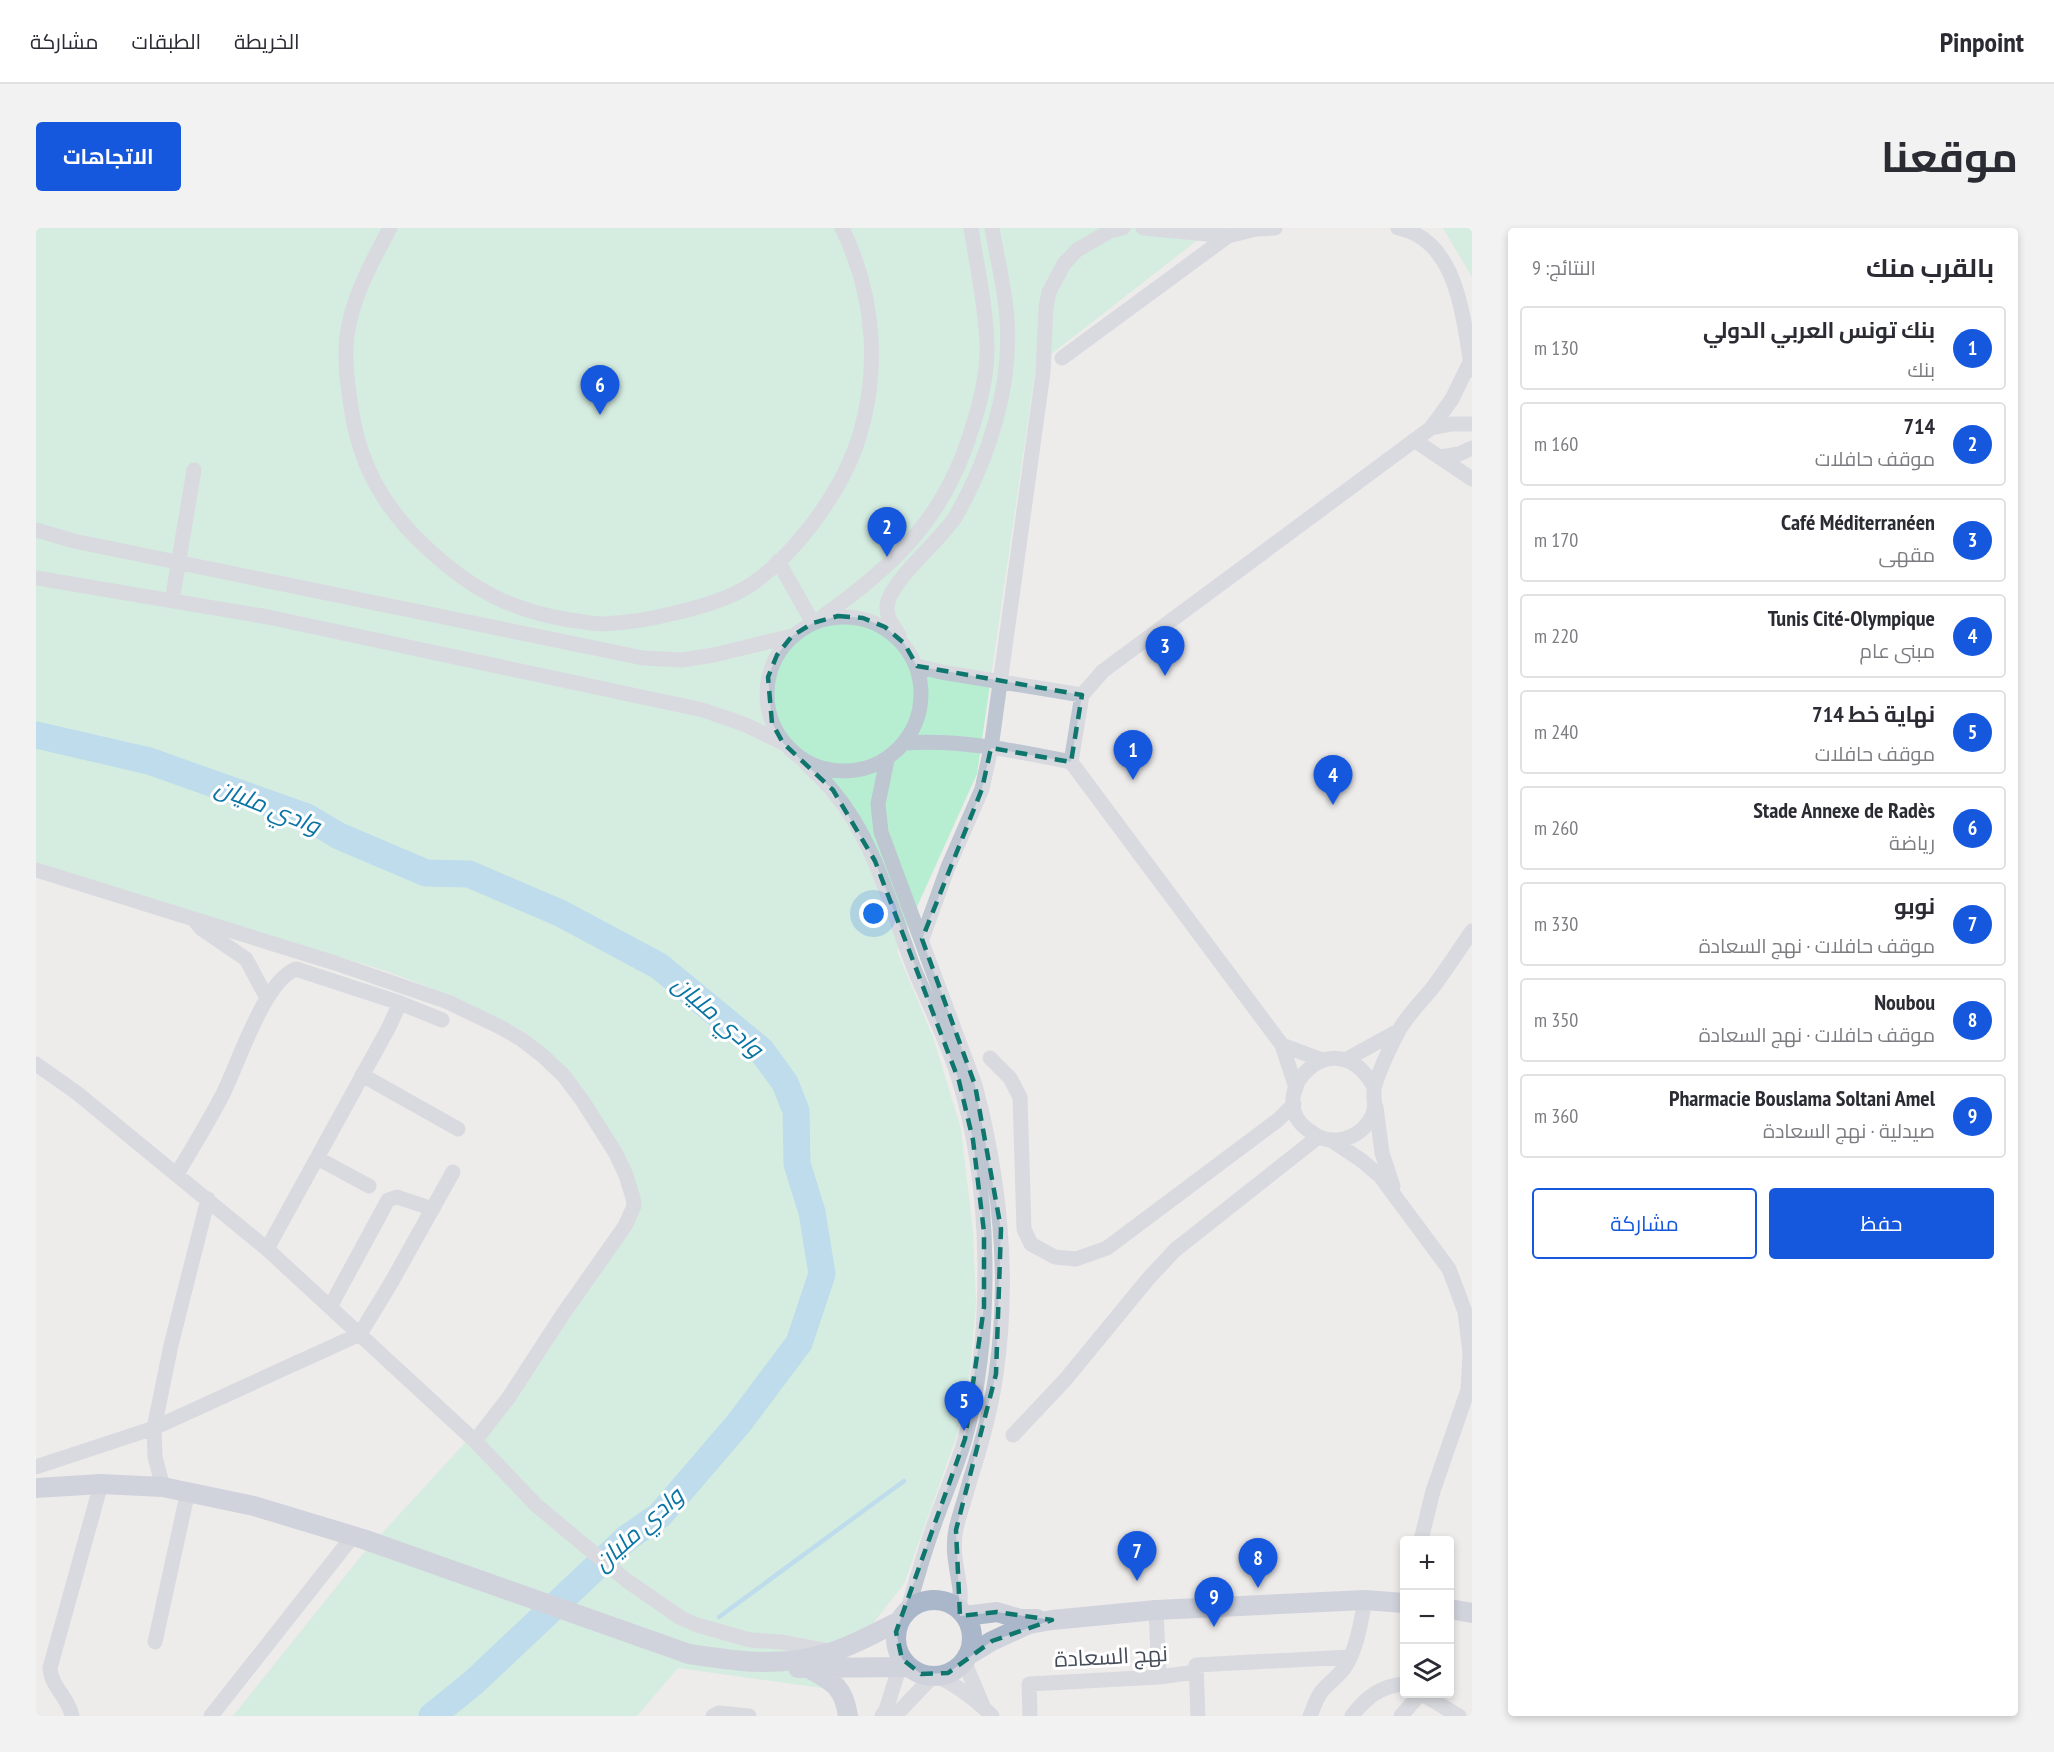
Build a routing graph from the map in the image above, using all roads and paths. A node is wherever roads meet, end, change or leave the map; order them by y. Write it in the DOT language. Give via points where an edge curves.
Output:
graph roads {
  1 [pos="390,228"];
  2 [pos="842,228"];
  3 [pos="971,228"];
  4 [pos="992,228"];
  5 [pos="1123,228"];
  6 [pos="1143,228"];
  7 [pos="1275,228"];
  8 [pos="1398,228"];
  9 [pos="1227,236"];
  10 [pos="1062,358"];
  11 [pos="1471,366"];
  12 [pos="1472,424"];
  13 [pos="1431,429"];
  14 [pos="1414,440"];
  15 [pos="1472,448"];
  16 [pos="1440,457"];
  17 [pos="194,470"];
  18 [pos="1472,479"];
  19 [pos="36,530"];
  20 [pos="778,561"];
  21 [pos="179,562"];
  22 [pos="36,578"];
  23 [pos="172,601"];
  24 [pos="814,622"];
  25 [pos="792,636"];
  26 [pos="904,643"];
  27 [pos="917,666"];
  28 [pos="1002,682"];
  29 [pos="1082,695"];
  30 [pos="783,743"];
  31 [pos="905,743"];
  32 [pos="992,748"];
  33 [pos="886,760"];
  34 [pos="804,761"];
  35 [pos="1071,762"];
  36 [pos="36,870"];
  37 [pos="190,917"];
  38 [pos="1472,931"];
  39 [pos="922,939"];
  40 [pos="267,998"];
  41 [pos="400,1002"];
  42 [pos="442,1020"];
  43 [pos="1398,1031"];
  44 [pos="1282,1045"];
  45 [pos="990,1058"];
  46 [pos="1322,1060"];
  47 [pos="1345,1060"];
  48 [pos="37,1068"];
  49 [pos="362,1075"];
  50 [pos="1374,1087"];
  51 [pos="1296,1088"];
  52 [pos="1376,1103"];
  53 [pos="1294,1104"];
  54 [pos="458,1129"];
  55 [pos="1324,1139"];
  56 [pos="317,1158"];
  57 [pos="453,1172"];
  58 [pos="177,1174"];
  59 [pos="369,1186"];
  60 [pos="208,1199"];
  61 [pos="1398,1200"];
  62 [pos="433,1209"];
  63 [pos="267,1249"];
  64 [pos="330,1307"];
  65 [pos="360,1334"];
  66 [pos="154,1428"];
  67 [pos="1013,1435"];
  68 [pos="475,1441"];
  69 [pos="36,1467"];
  70 [pos="101,1484"];
  71 [pos="163,1487"];
  72 [pos="36,1488"];
  73 [pos="188,1491"];
  74 [pos="1422,1536"];
  75 [pos="358,1537"];
  76 [pos="1365,1600"];
  77 [pos="1400,1603"];
  78 [pos="1156,1610"];
  79 [pos="1454,1610"];
  80 [pos="962,1613"];
  81 [pos="1472,1613"];
  82 [pos="903,1616"];
  83 [pos="1052,1620"];
  84 [pos="155,1642"];
  85 [pos="834,1652"];
  86 [pos="1350,1657"];
  87 [pos="965,1659"];
  88 [pos="769,1663"];
  89 [pos="903,1664"];
  90 [pos="808,1668"];
  91 [pos="1196,1668"];
  92 [pos="936,1676"];
  93 [pos="1159,1677"];
  94 [pos="1400,1684"];
  95 [pos="1417,1698"];
  96 [pos="1428,1698"];
  97 [pos="987,1711"];
  98 [pos="72,1716"];
  99 [pos="211,1716"];
  100 [pos="713,1716"];
  101 [pos="749,1716"];
  102 [pos="848,1716"];
  103 [pos="882,1716"];
  104 [pos="895,1716"];
  105 [pos="1030,1716"];
  106 [pos="1197,1716"];
  107 [pos="1310,1716"];
  108 [pos="1352,1716"];
  109 [pos="1401,1716"];
  110 [pos="1459,1716"];
  1 -- 20 [label="street" via="352,312 347,337 347,380 365,464 389,508 440,561 486,594 528,611 602,624 649,619 695,608 752,584"];
  2 -- 20 [label="street" via="854,253 870,316 872,350 866,410 846,472 806,532"];
  3 -- 24 [label="street" via="987,348 978,410 956,474 923,528 899,555 860,590"];
  4 -- 26 [label="street" via="1007,318 1006,361 996,417 972,484 954,518 892,591 887,606 890,620"];
  5 -- 28 [label="street" via="1077,249 1049,292 1043,373"];
  6 -- 9 [label="street"];
  7 -- 9 [label="street"];
  8 -- 11 [label="street" via="1427,242 1444,261 1456,285"];
  9 -- 10 [label="street"];
  11 -- 13 [label="street"];
  12 -- 13 [label="street"];
  13 -- 14 [label="street"];
  14 -- 16 [label="street"];
  14 -- 29 [label="street" via="1103,671"];
  15 -- 16 [label="street"];
  16 -- 18 [label="street"];
  17 -- 21 [label="street"];
  19 -- 21 [label="street"];
  20 -- 24 [label="street"];
  21 -- 23 [label="street"];
  21 -- 25 [label="street" via="643,658 682,660"];
  22 -- 23 [label="street"];
  23 -- 30 [label="street" via="268,617 703,710"];
  24 -- 25 [label="street"];
  24 -- 26 [label="street" via="838,616 863,618 885,627"];
  25 -- 30 [label="street" via="777,655 768,677 766,700"];
  26 -- 27 [label="street"];
  27 -- 28 [label="street"];
  27 -- 31 [label="street" via="922,693 918,720"];
  28 -- 29 [label="street"];
  28 -- 32 [label="street"];
  29 -- 35 [label="street"];
  30 -- 34 [label="street"];
  31 -- 32 [label="street" via="930,741"];
  31 -- 33 [label="street"];
  32 -- 35 [label="street"];
  32 -- 39 [label="street" via="982,789"];
  33 -- 34 [label="street" via="860,771 831,771"];
  33 -- 39 [label="street" via="878,804 880,826"];
  34 -- 82 [label="street" via="838,798 875,861 959,1081 980,1185 985,1271 978,1374 965,1438"];
  35 -- 44 [label="street"];
  36 -- 37 [label="street"];
  37 -- 40 [label="street" via="246,959"];
  37 -- 68 [label="street" via="385,979 500,1026 564,1076 615,1152 633,1197 631,1215"];
  38 -- 43 [label="street"];
  39 -- 80 [label="street" via="975,1085 985,1123 1001,1229 1002,1308 996,1374 956,1530 954,1553"];
  40 -- 41 [label="street" via="283,976 296,969"];
  40 -- 58 [label="street" via="223,1093"];
  41 -- 42 [label="street"];
  41 -- 49 [label="street"];
  43 -- 47 [label="street"];
  43 -- 50 [label="street"];
  44 -- 46 [label="street"];
  44 -- 51 [label="street"];
  45 -- 53 [label="street" via="1010,1078 1020,1097 1024,1229 1030,1244 1055,1257 1076,1259 1107,1248"];
  46 -- 47 [label="street"];
  46 -- 51 [label="street" via="1308,1068"];
  47 -- 50 [label="street" via="1366,1073"];
  48 -- 58 [label="street" via="76,1093"];
  49 -- 54 [label="street"];
  49 -- 56 [label="street"];
  50 -- 52 [label="street"];
  51 -- 53 [label="street"];
  52 -- 55 [label="street" via="1361,1131 1347,1139"];
  52 -- 61 [label="street" via="1382,1153"];
  53 -- 55 [label="street" via="1303,1126"];
  55 -- 61 [label="street" via="1370,1166"];
  55 -- 67 [label="street" via="1175,1250"];
  56 -- 59 [label="street"];
  56 -- 63 [label="street"];
  57 -- 62 [label="street"];
  58 -- 60 [label="street"];
  60 -- 63 [label="street"];
  60 -- 66 [label="street"];
  61 -- 74 [label="street" via="1449,1269 1464,1311 1470,1353 1468,1390 1433,1491"];
  62 -- 64 [label="street" via="397,1197 388,1200"];
  62 -- 65 [label="street"];
  63 -- 64 [label="street"];
  64 -- 65 [label="street"];
  65 -- 66 [label="street"];
  65 -- 68 [label="street"];
  66 -- 69 [label="street"];
  66 -- 71 [label="street" via="155,1457"];
  68 -- 85 [label="street" via="536,1505 626,1580 681,1618 750,1640"];
  70 -- 71 [label="main road"];
  70 -- 72 [label="main road"];
  70 -- 98 [label="street" via="50,1668 50,1677"];
  71 -- 73 [label="main road"];
  73 -- 75 [label="main road"];
  73 -- 84 [label="street"];
  75 -- 88 [label="main road" via="689,1654"];
  75 -- 99 [label="street"];
  76 -- 77 [label="main road"];
  76 -- 78 [label="main road"];
  76 -- 86 [label="street"];
  78 -- 83 [label="main road"];
  78 -- 93 [label="street"];
  79 -- 81 [label="main road"];
  80 -- 82 [label="main road" via="950,1603 928,1600 916,1604"];
  80 -- 83 [label="main road" via="997,1612 1020,1619"];
  80 -- 87 [label="main road" via="972,1636"];
  82 -- 85 [label="main road"];
  82 -- 89 [label="main road" via="896,1641"];
  83 -- 87 [label="main road" via="1029,1624"];
  85 -- 88 [label="main road"];
  86 -- 91 [label="street, نهج السعادة"];
  86 -- 107 [label="street" via="1345,1668 1322,1690"];
  87 -- 92 [label="main road" via="948,1673"];
  87 -- 97 [label="street"];
  88 -- 90 [label="main road" via="784,1668"];
  89 -- 90 [label="main road"];
  89 -- 92 [label="main road" via="921,1674"];
  89 -- 103 [label="street"];
  90 -- 102 [label="main road" via="841,1690"];
  91 -- 93 [label="street, نهج السعادة"];
  91 -- 106 [label="street"];
  92 -- 97 [label="street" via="952,1683"];
  92 -- 104 [label="street"];
  93 -- 105 [label="street, نهج السعادة" via="1029,1684"];
  94 -- 108 [label="street" via="1382,1688"];
  95 -- 109 [label="street"];
  96 -- 110 [label="street"];
  100 -- 101 [label="street"];
}
